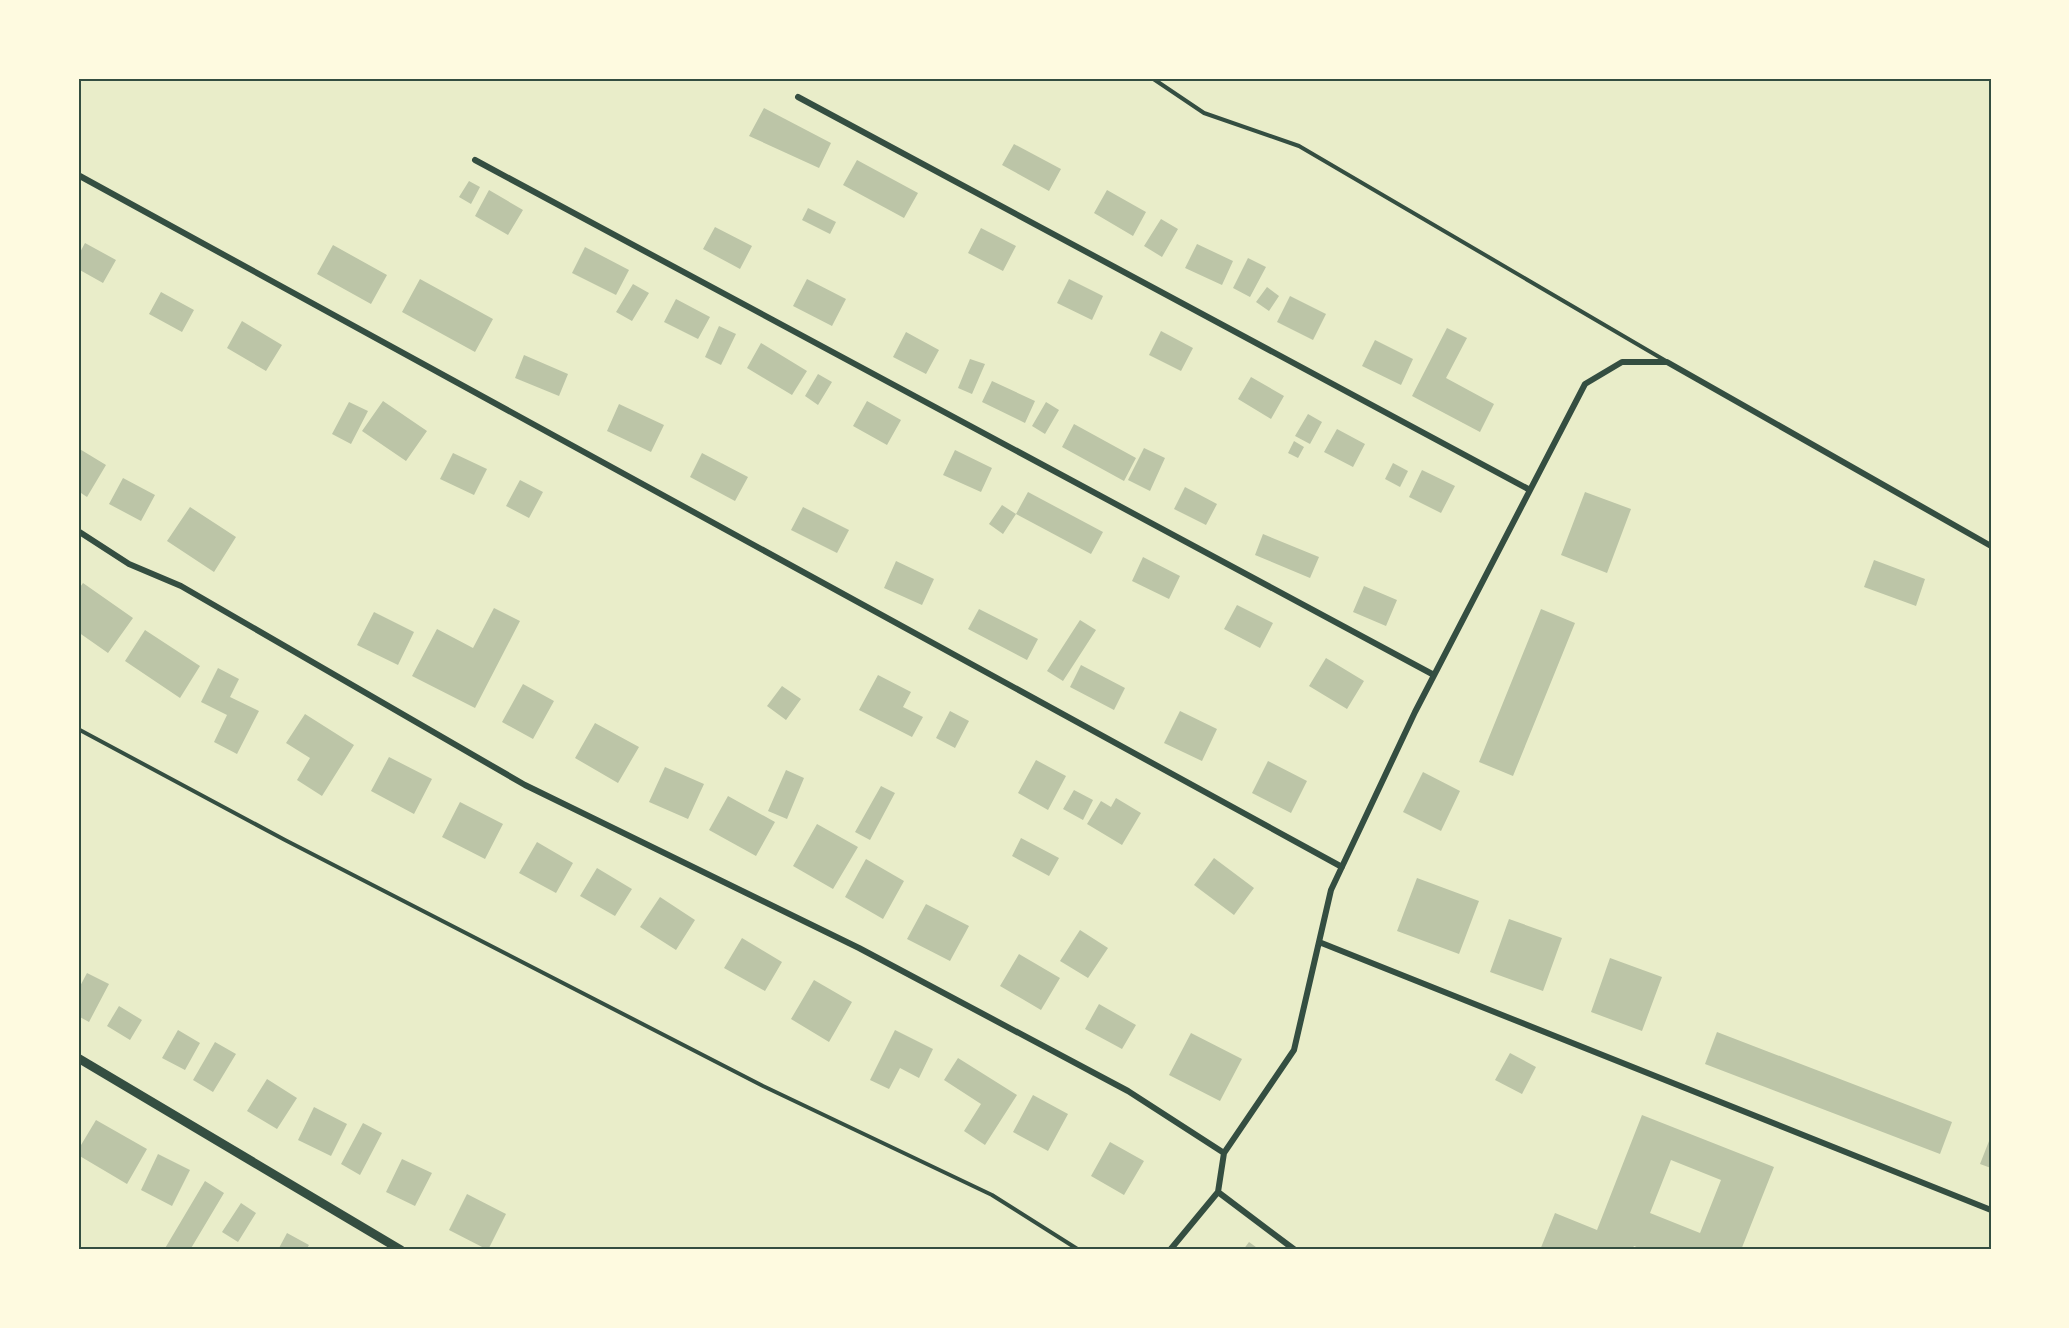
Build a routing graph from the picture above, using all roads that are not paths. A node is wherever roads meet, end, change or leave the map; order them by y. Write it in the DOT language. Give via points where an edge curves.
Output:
graph roads {
  1 [pos="1152,78"];
  2 [pos="798,98"];
  3 [pos="474,160"];
  4 [pos="78,175"];
  5 [pos="1667,362"];
  6 [pos="1530,490"];
  7 [pos="78,531"];
  8 [pos="1991,546"];
  9 [pos="1434,675"];
  10 [pos="78,729"];
  11 [pos="1342,867"];
  12 [pos="1319,942"];
  13 [pos="78,1058"];
  14 [pos="1224,1153"];
  15 [pos="1218,1192"];
  16 [pos="1991,1210"];
  17 [pos="400,1250"];
  18 [pos="1079,1250"];
  19 [pos="1170,1250"];
  20 [pos="1295,1250"];
  1 -- 5 [label="lane" via="1204,113 1299,146"];
  2 -- 6 [label="street"];
  3 -- 9 [label="street"];
  4 -- 11 [label="street"];
  5 -- 6 [label="street" via="1622,362 1585,384"];
  5 -- 8 [label="street"];
  6 -- 9 [label="street"];
  7 -- 14 [label="street" via="129,564 180,586 525,785 859,948 1128,1091"];
  9 -- 11 [label="street"];
  10 -- 18 [label="lane" via="763,1086 992,1195"];
  11 -- 12 [label="street" via="1331,890"];
  12 -- 14 [label="street" via="1294,1050"];
  12 -- 16 [label="street"];
  13 -- 17 [label="street"];
  14 -- 15 [label="street"];
  15 -- 19 [label="street"];
  15 -- 20 [label="street"];
}
